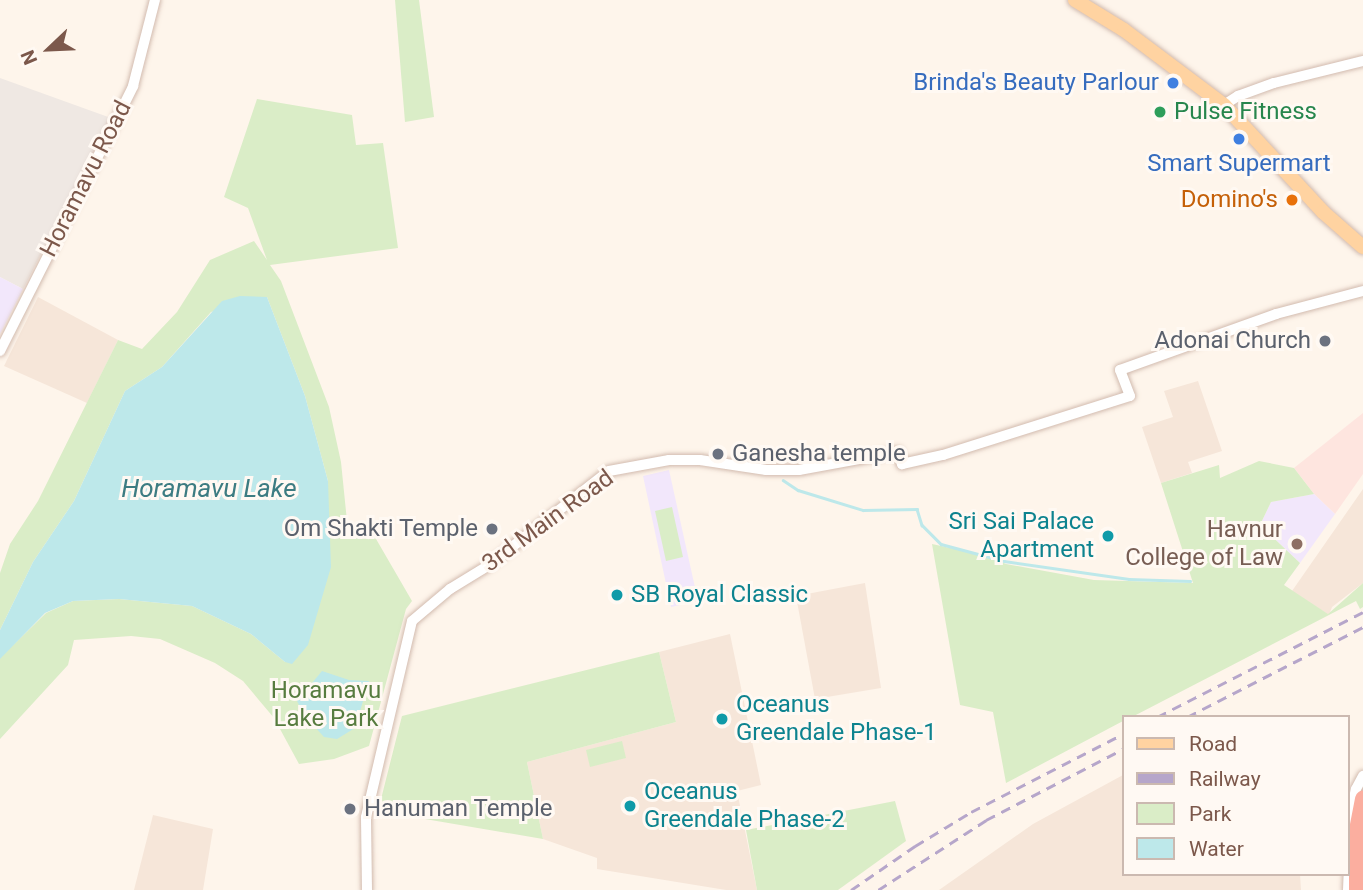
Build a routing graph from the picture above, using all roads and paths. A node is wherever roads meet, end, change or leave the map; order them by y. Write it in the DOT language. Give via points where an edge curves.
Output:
graph roads {
  1 [pos="155,0"];
  2 [pos="1076,0"];
  3 [pos="1363,61"];
  4 [pos="1224,105"];
  5 [pos="1363,247"];
  6 [pos="1363,291"];
  7 [pos="0,351"];
  8 [pos="1363,776"];
  9 [pos="1363,799"];
  10 [pos="1349,865"];
  11 [pos="367,890"];
  12 [pos="1357,890"];
  1 -- 7 [label="street, Horamavu Road" via="133,86"];
  2 -- 4 [label="main road"];
  3 -- 4 [label="street" via="1274,83"];
  4 -- 5 [label="main road" via="1323,212"];
  6 -- 11 [label="street, 3rd Main Road" via="1276,314 1120,370 1130,396 943,455 902,464 898,452 799,470 668,460 609,471 412,621 366,817"];
  8 -- 10 [label="street" via="1351,814"];
  9 -- 12 [label="highway" via="1357,830"];
}
